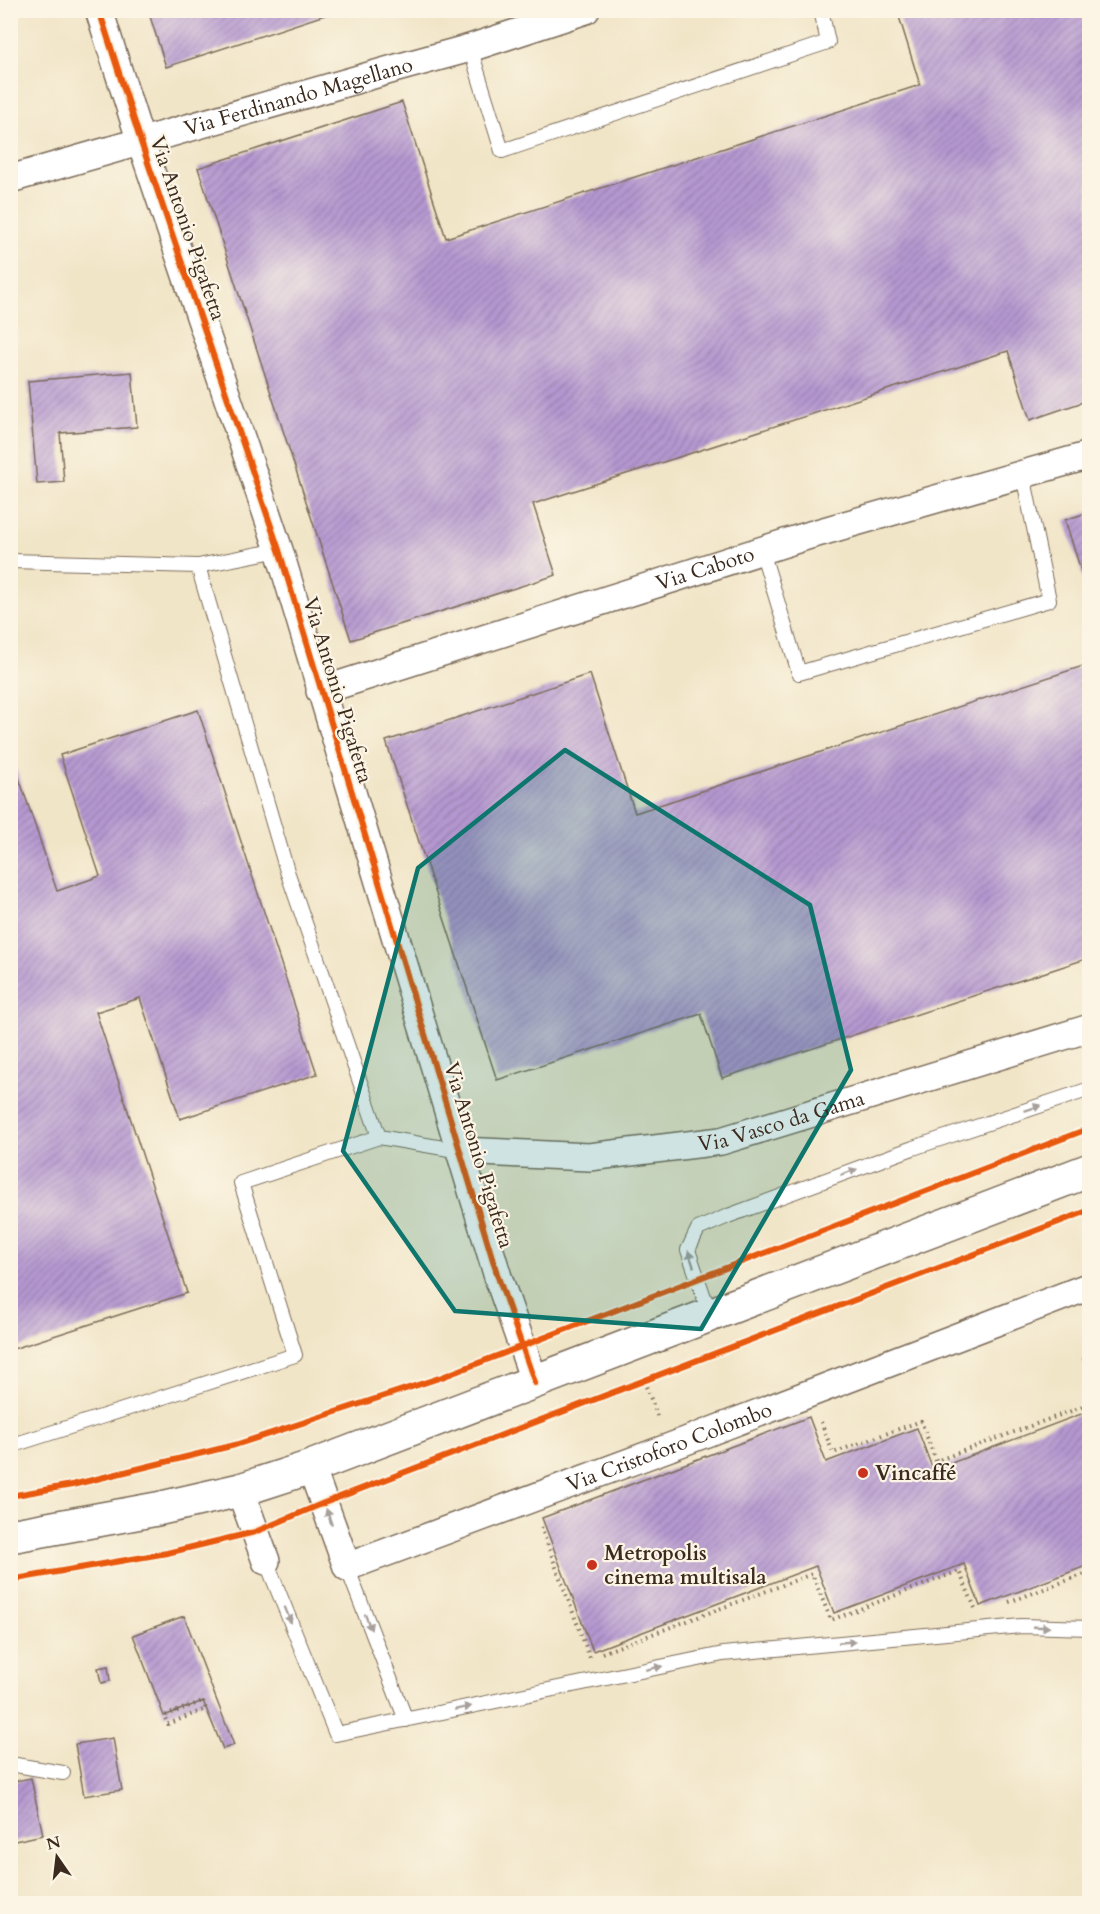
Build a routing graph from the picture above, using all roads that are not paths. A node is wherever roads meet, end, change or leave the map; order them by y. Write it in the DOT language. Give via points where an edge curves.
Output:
graph roads {
  1 [pos="99,10"];
  2 [pos="586,10"];
  3 [pos="821,10"];
  4 [pos="470,48"];
  5 [pos="141,142"];
  6 [pos="10,180"];
  7 [pos="1089,455"];
  8 [pos="1023,475"];
  9 [pos="279,550"];
  10 [pos="762,551"];
  11 [pos="10,561"];
  12 [pos="198,566"];
  13 [pos="320,691"];
  14 [pos="1089,1028"];
  15 [pos="1089,1089"];
  16 [pos="379,1137"];
  17 [pos="461,1151"];
  18 [pos="1089,1170"];
  19 [pos="1089,1286"];
  20 [pos="710,1315"];
  21 [pos="535,1383"];
  22 [pos="10,1446"];
  23 [pos="311,1467"];
  24 [pos="240,1490"];
  25 [pos="10,1536"];
  26 [pos="266,1561"];
  27 [pos="347,1568"];
  28 [pos="1089,1628"];
  29 [pos="406,1720"];
  30 [pos="10,1764"];
  31 [pos="63,1773"];
  1 -- 5 [label="street, Via Antonio Pigafetta"];
  2 -- 4 [label="street, Via Ferdinando Magellano"];
  3 -- 4 [label="lane" via="828,42 502,151"];
  4 -- 5 [label="street, Via Ferdinando Magellano"];
  5 -- 6 [label="street, Via Ferdinando Magellano"];
  5 -- 9 [label="street, Via Antonio Pigafetta"];
  7 -- 8 [label="street, Via Caboto"];
  8 -- 10 [label="street, Via Caboto"];
  8 -- 10 [label="lane" via="1049,600 799,674"];
  9 -- 12 [label="lane"];
  9 -- 13 [label="street, Via Antonio Pigafetta"];
  10 -- 13 [label="street, Via Caboto"];
  11 -- 12 [label="lane"];
  12 -- 16 [label="lane" via="287,871"];
  13 -- 17 [label="street, Via Antonio Pigafetta"];
  14 -- 17 [label="street, Via Vasco da Gama" via="721,1141 589,1157"];
  20 -- 15 [label="lane, one-way" via="688,1250 698,1229 902,1152"];
  16 -- 17 [label="lane, Via Antonio Pigafetta"];
  16 -- 22 [label="lane, Via Antonio Pigafetta" via="241,1183 295,1355"];
  17 -- 21 [label="street, Via Antonio Pigafetta" via="498,1277"];
  18 -- 20 [label="main road"];
  19 -- 27 [label="street, Via Cristoforo Colombo"];
  20 -- 21 [label="main road"];
  21 -- 23 [label="main road"];
  23 -- 24 [label="main road"];
  27 -- 23 [label="street, one-way"];
  24 -- 25 [label="main road"];
  24 -- 26 [label="street"];
  26 -- 29 [label="lane, one-way" via="336,1734"];
  27 -- 29 [label="lane, one-way"];
  29 -- 28 [label="lane, one-way" via="723,1654 1021,1626"];
  30 -- 31 [label="lane"];
}
